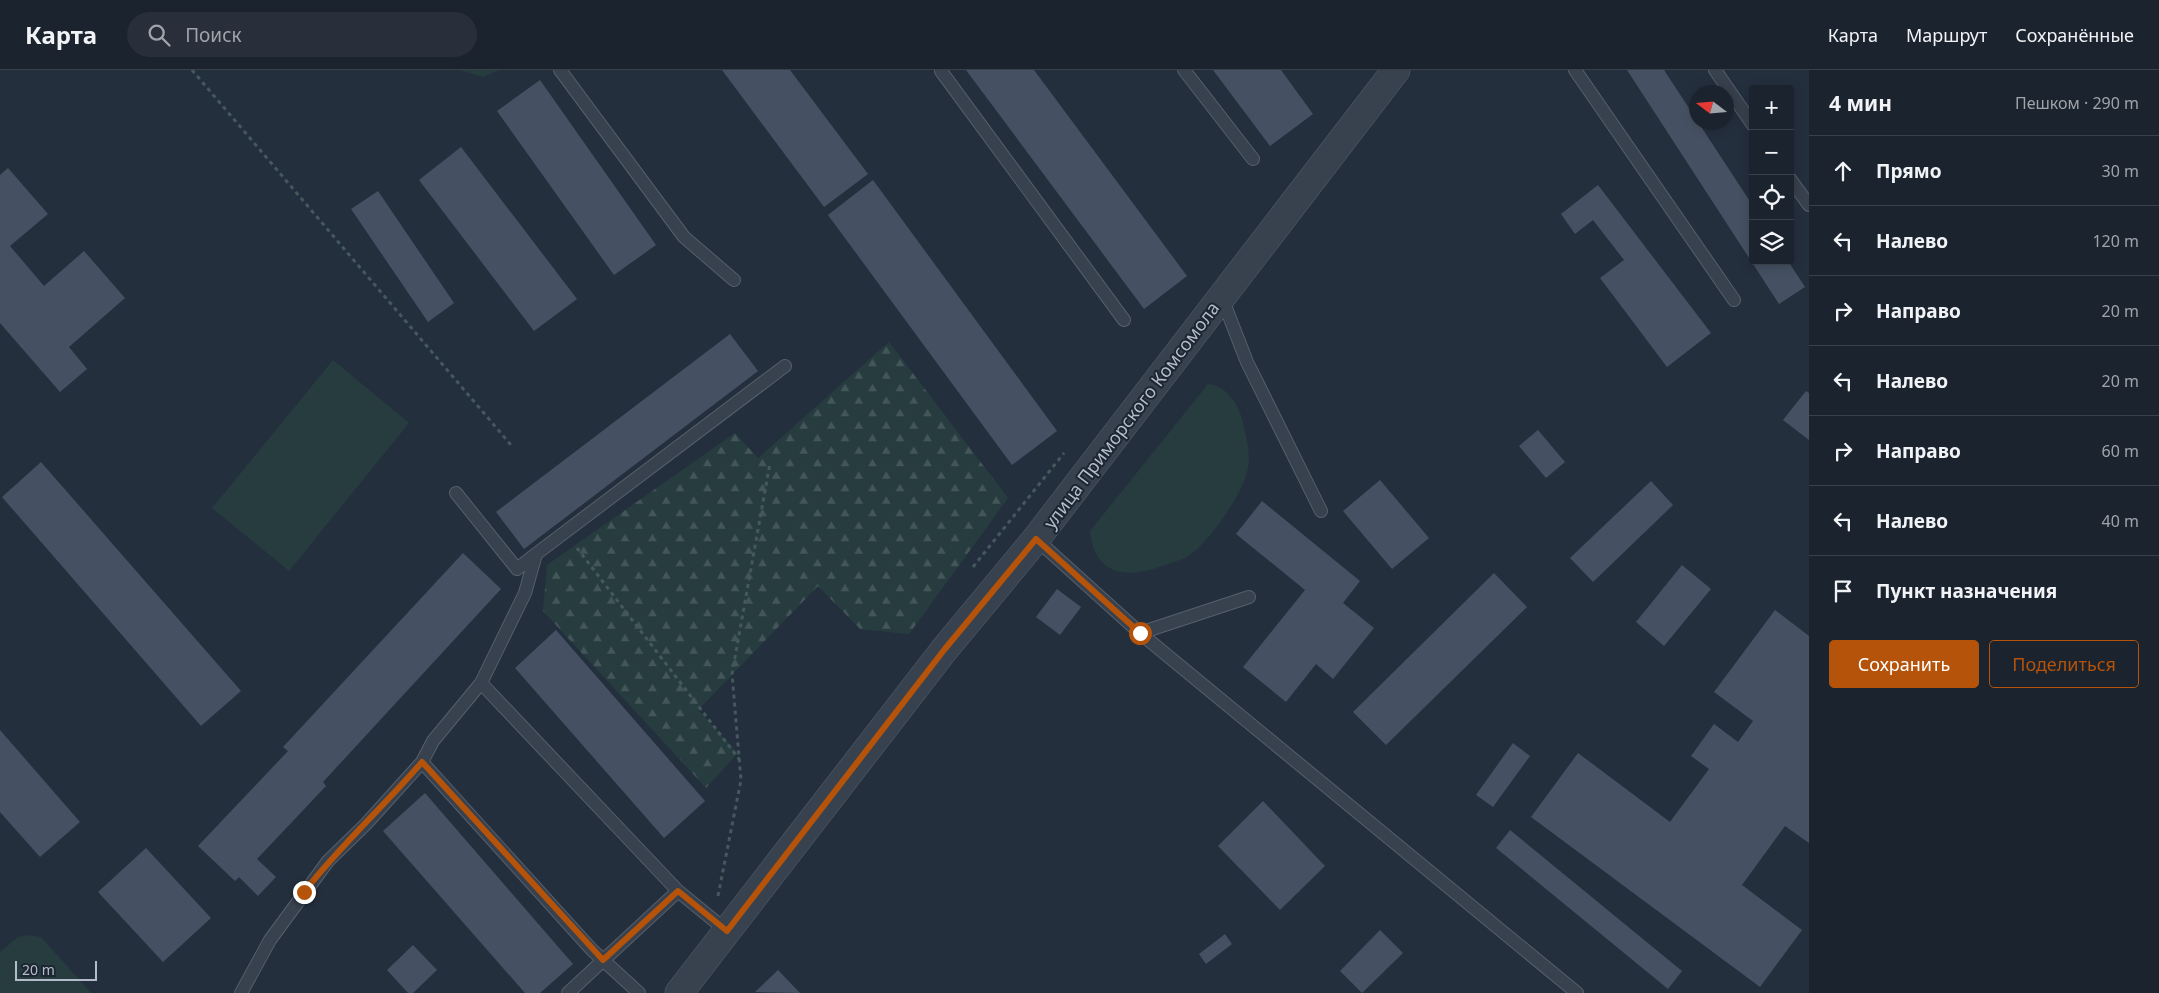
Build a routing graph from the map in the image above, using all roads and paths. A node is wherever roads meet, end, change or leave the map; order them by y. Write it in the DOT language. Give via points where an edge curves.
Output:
graph roads {
  1 [pos="192,70"];
  2 [pos="560,70"];
  3 [pos="1184,70"];
  4 [pos="1396,70"];
  5 [pos="1575,70"];
  6 [pos="1715,70"];
  7 [pos="942,71"];
  8 [pos="1749,118"];
  9 [pos="1253,159"];
  10 [pos="1794,184"];
  11 [pos="1809,205"];
  12 [pos="734,280"];
  13 [pos="1221,297"];
  14 [pos="1734,300"];
  15 [pos="1124,320"];
  16 [pos="784,366"];
  17 [pos="510,445"];
  18 [pos="770,463"];
  19 [pos="456,493"];
  20 [pos="1321,511"];
  21 [pos="565,532"];
  22 [pos="1036,539"];
  23 [pos="536,554"];
  24 [pos="1249,597"];
  25 [pos="1140,633"];
  26 [pos="481,683"];
  27 [pos="740,760"];
  28 [pos="422,762"];
  29 [pos="678,891"];
  30 [pos="718,899"];
  31 [pos="727,931"];
  32 [pos="603,960"];
  33 [pos="241,993"];
  34 [pos="568,993"];
  35 [pos="639,993"];
  36 [pos="679,993"];
  37 [pos="1577,993"];
  1 -- 17 [label="path"];
  2 -- 12 [label="lane" via="684,238"];
  3 -- 9 [label="lane"];
  4 -- 13 [label="street, улица Приморского Комсомола"];
  5 -- 14 [label="lane"];
  6 -- 8 [label="lane"];
  7 -- 15 [label="lane"];
  10 -- 11 [label="lane"];
  13 -- 20 [label="lane" via="1247,362"];
  13 -- 22 [label="street, улица Приморского Комсомола"];
  16 -- 21 [label="lane"];
  18 -- 27 [label="path" via="732,674"];
  19 -- 23 [label="lane" via="517,569"];
  21 -- 23 [label="lane"];
  21 -- 27 [label="path"];
  22 -- 25 [label="lane"];
  22 -- 31 [label="street, улица Приморского Комсомола" via="944,650"];
  23 -- 26 [label="lane" via="525,593"];
  24 -- 25 [label="lane"];
  25 -- 37 [label="lane"];
  26 -- 28 [label="lane" via="433,741"];
  26 -- 29 [label="lane"];
  27 -- 30 [label="path" via="741,780"];
  28 -- 32 [label="lane"];
  28 -- 33 [label="lane" via="328,862 270,940"];
  29 -- 31 [label="lane"];
  29 -- 32 [label="lane"];
  31 -- 36 [label="street, улица Приморского Комсомола"];
  32 -- 34 [label="lane"];
  32 -- 35 [label="lane"];
}
